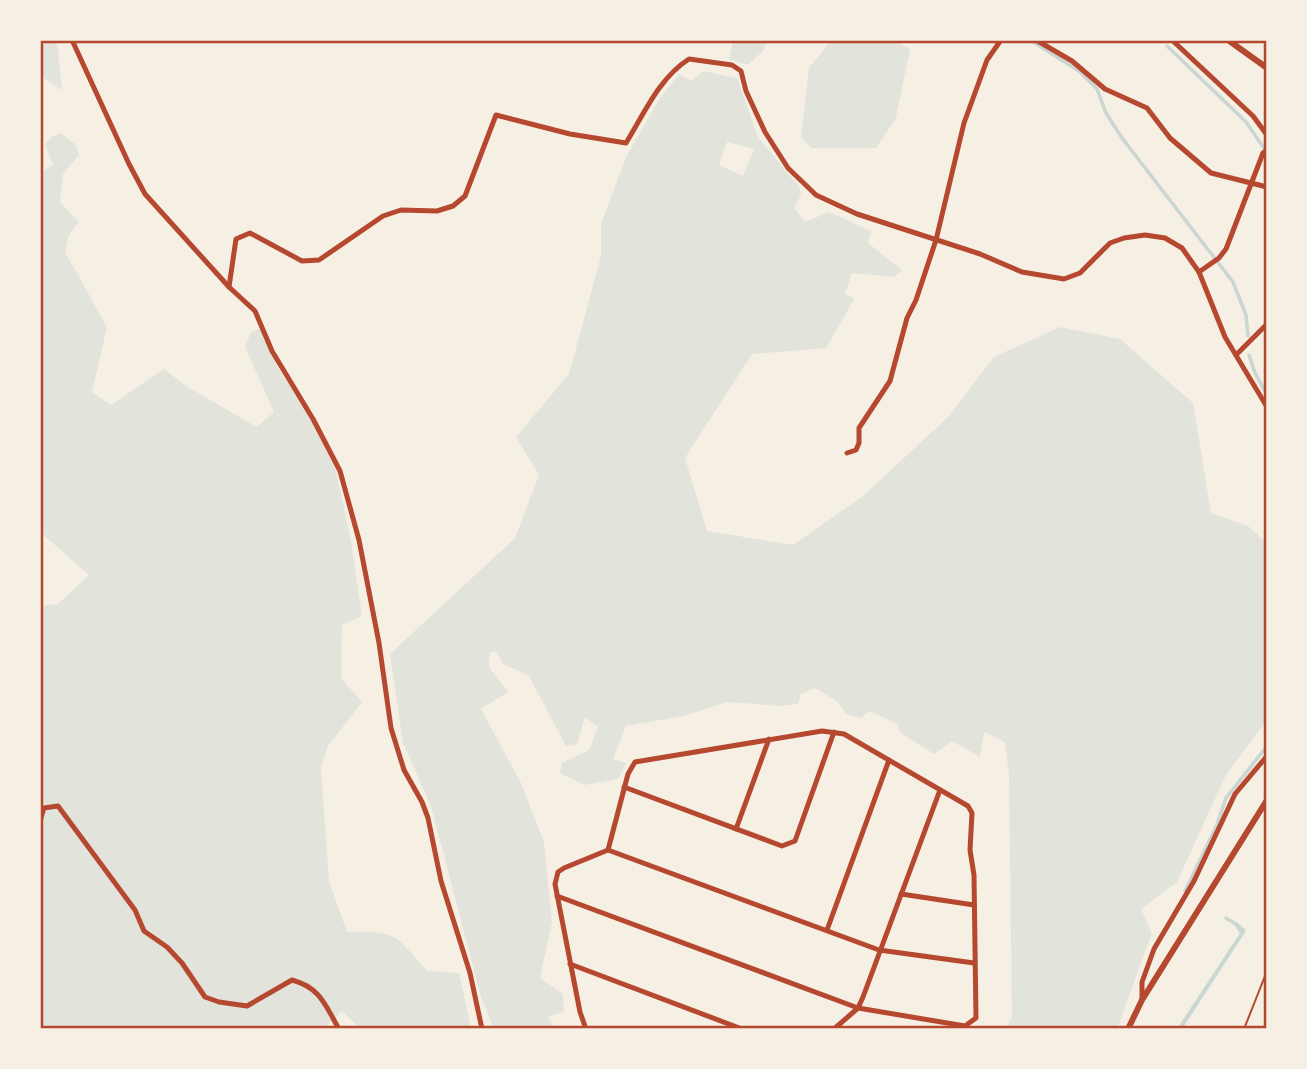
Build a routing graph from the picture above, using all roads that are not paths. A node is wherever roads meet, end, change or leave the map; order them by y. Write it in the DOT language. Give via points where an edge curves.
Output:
graph roads {
  1 [pos="72,40"];
  2 [pos="1001,40"];
  3 [pos="1036,40"];
  4 [pos="1172,40"];
  5 [pos="1228,40"];
  6 [pos="1267,68"];
  7 [pos="1267,135"];
  8 [pos="1265,151"];
  9 [pos="1252,184"];
  10 [pos="1267,187"];
  11 [pos="936,240"];
  12 [pos="1199,272"];
  13 [pos="229,287"];
  14 [pos="1267,324"];
  15 [pos="1236,355"];
  16 [pos="1267,407"];
  17 [pos="847,453"];
  18 [pos="834,732"];
  19 [pos="769,739"];
  20 [pos="1267,756"];
  21 [pos="889,760"];
  22 [pos="624,787"];
  23 [pos="940,790"];
  24 [pos="1267,800"];
  25 [pos="40,821"];
  26 [pos="736,829"];
  27 [pos="608,850"];
  28 [pos="901,894"];
  29 [pos="557,895"];
  30 [pos="974,905"];
  31 [pos="827,930"];
  32 [pos="879,950"];
  33 [pos="974,963"];
  34 [pos="570,964"];
  35 [pos="1142,1000"];
  36 [pos="858,1008"];
  37 [pos="339,1029"];
  38 [pos="482,1029"];
  39 [pos="586,1029"];
  40 [pos="742,1029"];
  41 [pos="834,1029"];
  42 [pos="1128,1029"];
  1 -- 13 [label="street" via="145,194"];
  2 -- 11 [label="street" via="987,60 964,123"];
  3 -- 9 [label="street" via="1072,61 1105,89 1147,108 1170,138 1211,173"];
  4 -- 7 [label="street" via="1253,116"];
  5 -- 6 [label="street"];
  8 -- 9 [label="street"];
  9 -- 10 [label="street"];
  9 -- 12 [label="street" via="1226,250"];
  11 -- 12 [label="street" via="1022,272 1064,279 1080,273 1110,243 1146,235 1165,238 1182,248"];
  11 -- 13 [label="street" via="816,195 788,168 765,132 741,71 732,65 689,59 664,82 626,143 496,116 465,196 453,206 383,216 319,260 302,261 250,233 236,239"];
  11 -- 17 [label="street" via="907,318 890,382 859,428 856,450"];
  12 -- 15 [label="street"];
  13 -- 38 [label="street" via="255,311 272,351 340,471 362,553 391,728 404,770 428,818"];
  14 -- 15 [label="street"];
  15 -- 16 [label="street"];
  18 -- 19 [label="street"];
  18 -- 21 [label="street"];
  18 -- 26 [label="street" via="795,841 782,846"];
  19 -- 22 [label="street" via="643,759 630,768"];
  19 -- 26 [label="street"];
  20 -- 35 [label="street" via="1236,794 1194,881 1154,949 1142,982"];
  21 -- 23 [label="street"];
  21 -- 31 [label="street"];
  22 -- 26 [label="street"];
  22 -- 27 [label="street"];
  23 -- 28 [label="street"];
  23 -- 30 [label="street" via="972,813"];
  24 -- 35 [label="street"];
  25 -- 37 [label="street" via="44,808 58,806 135,910 144,931 182,963 205,997 247,1006 292,980 317,991"];
  27 -- 29 [label="street" via="558,873"];
  27 -- 31 [label="street"];
  28 -- 30 [label="street"];
  28 -- 32 [label="street"];
  29 -- 34 [label="street"];
  29 -- 36 [label="street"];
  30 -- 33 [label="street"];
  31 -- 32 [label="street"];
  32 -- 33 [label="street"];
  32 -- 36 [label="street"];
  33 -- 36 [label="street" via="976,1018 965,1026"];
  34 -- 39 [label="street"];
  34 -- 40 [label="street"];
  35 -- 42 [label="street"];
  36 -- 41 [label="street"];
}
